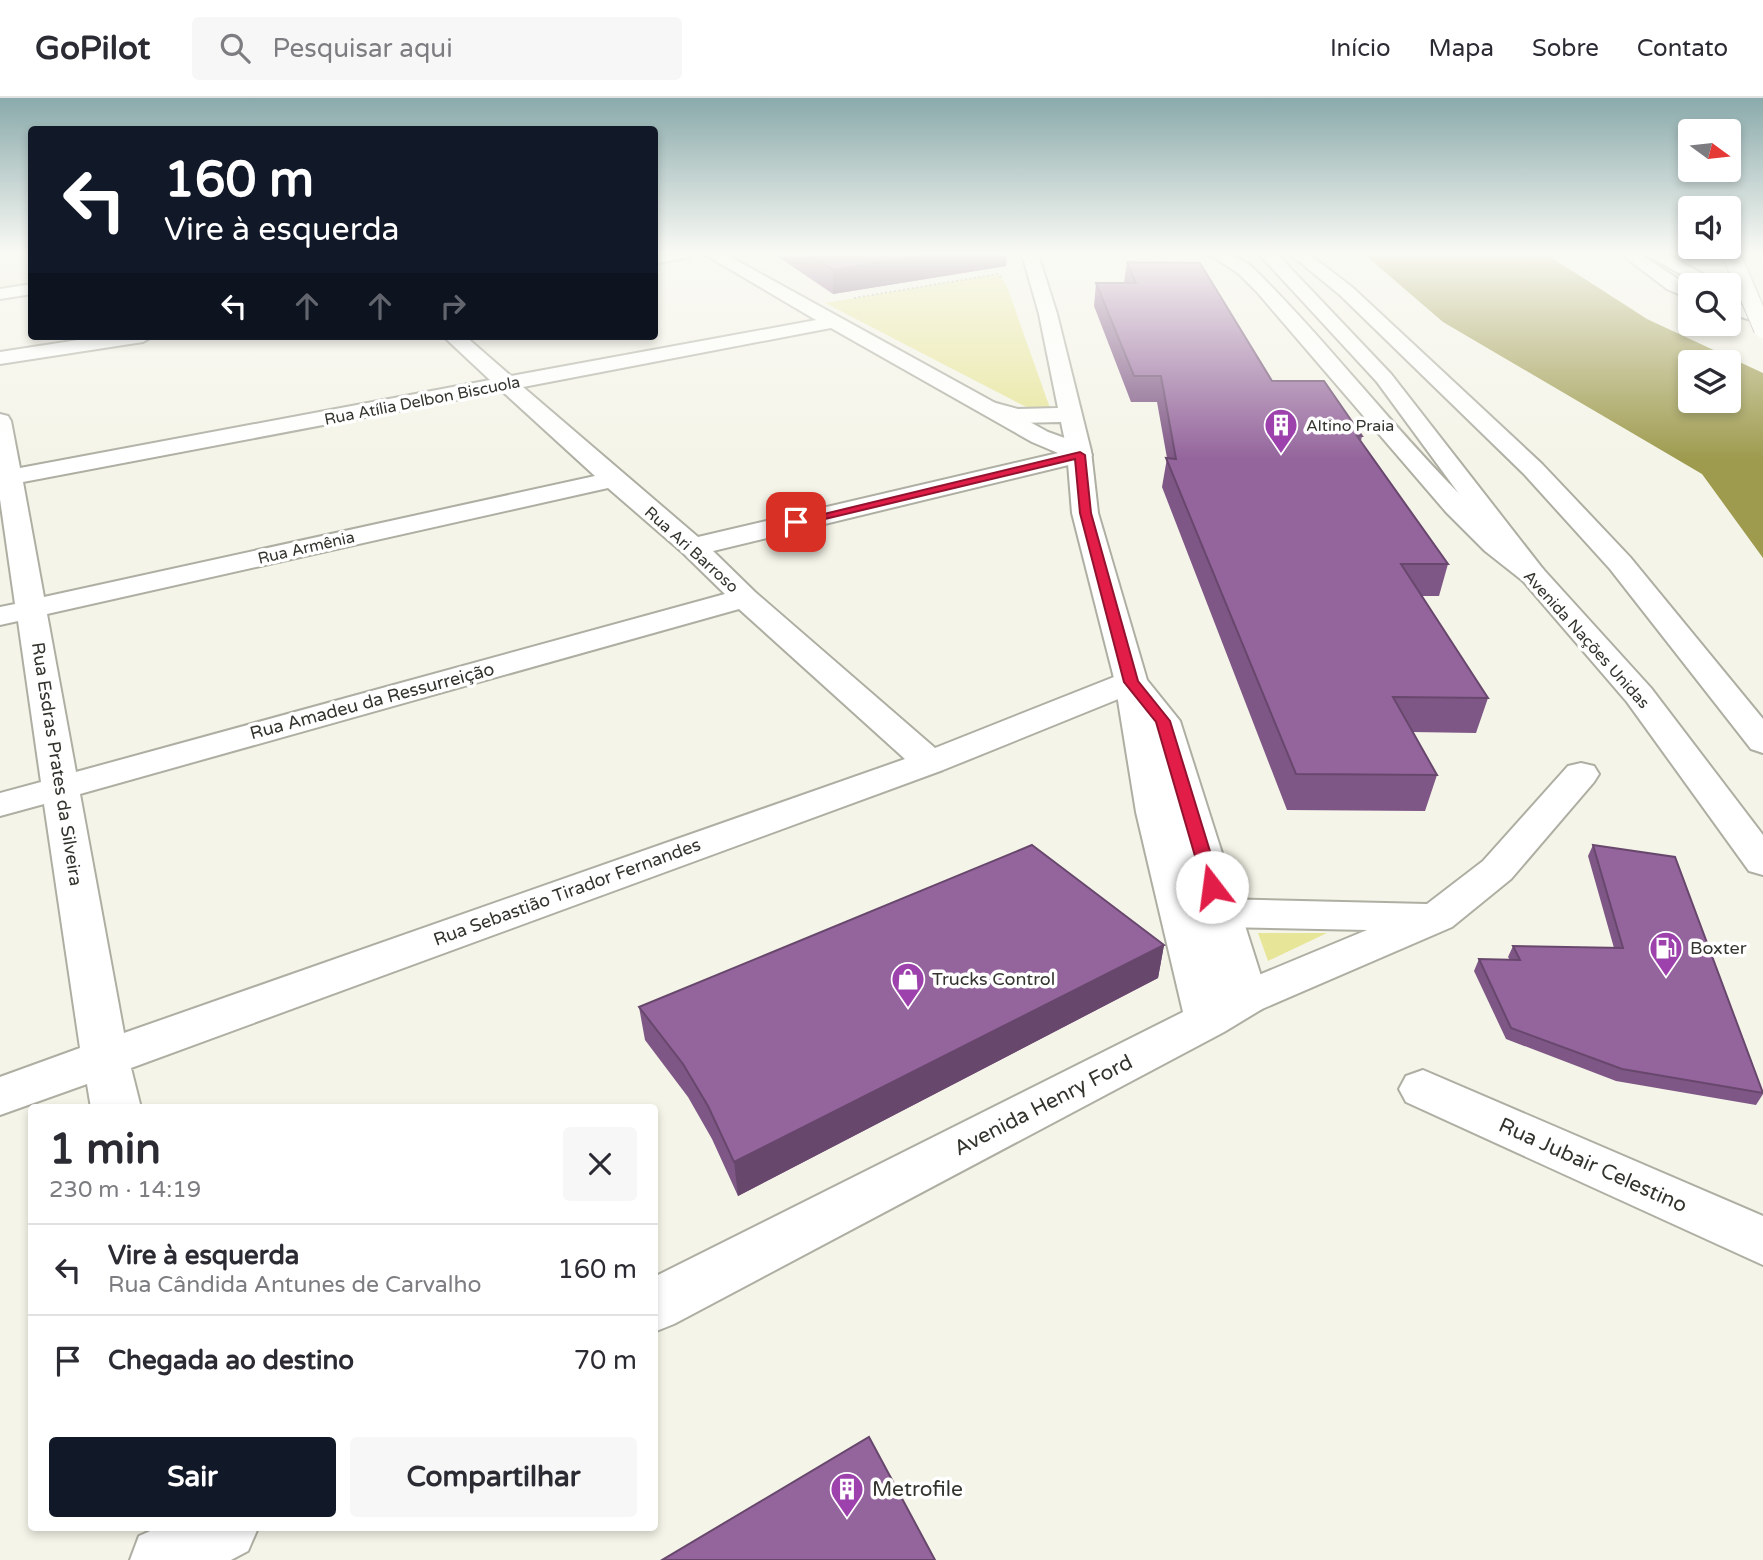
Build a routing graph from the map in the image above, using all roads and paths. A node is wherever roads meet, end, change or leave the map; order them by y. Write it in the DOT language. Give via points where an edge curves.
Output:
graph roads {
  1 [pos="834,322"];
  2 [pos="835,322"];
  3 [pos="1050,322"];
  4 [pos="1293,322"];
  5 [pos="1331,322"];
  6 [pos="1380,322"];
  7 [pos="117,340"];
  8 [pos="458,340"];
  9 [pos="0,358"];
  10 [pos="507,383"];
  11 [pos="992,410"];
  12 [pos="1071,415"];
  13 [pos="0,421"];
  14 [pos="1080,453"];
  15 [pos="9,478"];
  16 [pos="613,479"];
  17 [pos="693,547"];
  18 [pos="1533,575"];
  19 [pos="745,598"];
  20 [pos="31,609"];
  21 [pos="0,616"];
  22 [pos="1131,682"];
  23 [pos="1763,742"];
  24 [pos="930,762"];
  25 [pos="1581,774"];
  26 [pos="61,788"];
  27 [pos="0,805"];
  28 [pos="1763,862"];
  29 [pos="1220,913"];
  30 [pos="1437,917"];
  31 [pos="1227,1009"];
  32 [pos="105,1057"];
  33 [pos="1423,1090"];
  34 [pos="0,1096"];
  35 [pos="115,1104"];
  36 [pos="1763,1241"];
  37 [pos="658,1304"];
  1 -- 10 [label="main road, Rua Atília Delbon Biscuola"];
  2 -- 11 [label="main road"];
  3 -- 12 [label="main road"];
  4 -- 18 [label="main road, Avenida Nações Unidas" via="1455,506"];
  5 -- 18 [label="main road" via="1384,378"];
  6 -- 23 [label="main road" via="1533,469 1620,563"];
  7 -- 9 [label="main road"];
  8 -- 10 [label="main road, Rua Ari Barroso"];
  10 -- 15 [label="main road, Rua Atília Delbon Biscuola"];
  10 -- 16 [label="main road, Rua Ari Barroso"];
  11 -- 12 [label="main road" via="1017,416"];
  11 -- 14 [label="main road"];
  12 -- 14 [label="main road"];
  13 -- 15 [label="main road, Rua Esdras Prates da Silveira"];
  14 -- 17 [label="main road"];
  14 -- 22 [label="main road" via="1085,513"];
  15 -- 20 [label="main road, Rua Esdras Prates da Silveira"];
  16 -- 17 [label="main road, Rua Ari Barroso"];
  16 -- 20 [label="main road, Rua Armênia"];
  17 -- 19 [label="main road, Rua Ari Barroso"];
  18 -- 28 [label="main road, Avenida Nações Unidas" via="1639,695"];
  19 -- 24 [label="main road, Rua Ari Barroso"];
  19 -- 26 [label="main road, Rua Amadeu da Ressurreição"];
  20 -- 21 [label="main road, Rua Armênia"];
  20 -- 26 [label="main road, Rua Esdras Prates da Silveira"];
  22 -- 24 [label="main road, Rua Sebastião Tirador Fernandes"];
  22 -- 29 [label="main road" via="1163,721"];
  22 -- 31 [label="main road" via="1155,812"];
  24 -- 32 [label="main road, Rua Sebastião Tirador Fernandes"];
  25 -- 30 [label="main road, Avenida Henry Ford" via="1497,870"];
  26 -- 27 [label="main road, Rua Amadeu da Ressurreição"];
  26 -- 32 [label="main road, Rua Esdras Prates da Silveira"];
  29 -- 30 [label="main road"];
  29 -- 31 [label="main road"];
  30 -- 31 [label="main road, Avenida Henry Ford"];
  31 -- 37 [label="main road, Avenida Henry Ford"];
  32 -- 34 [label="main road, Rua Sebastião Tirador Fernandes"];
  32 -- 35 [label="main road, Rua Esdras Prates da Silveira"];
  33 -- 36 [label="main road, Rua Jubair Celestino"];
}
